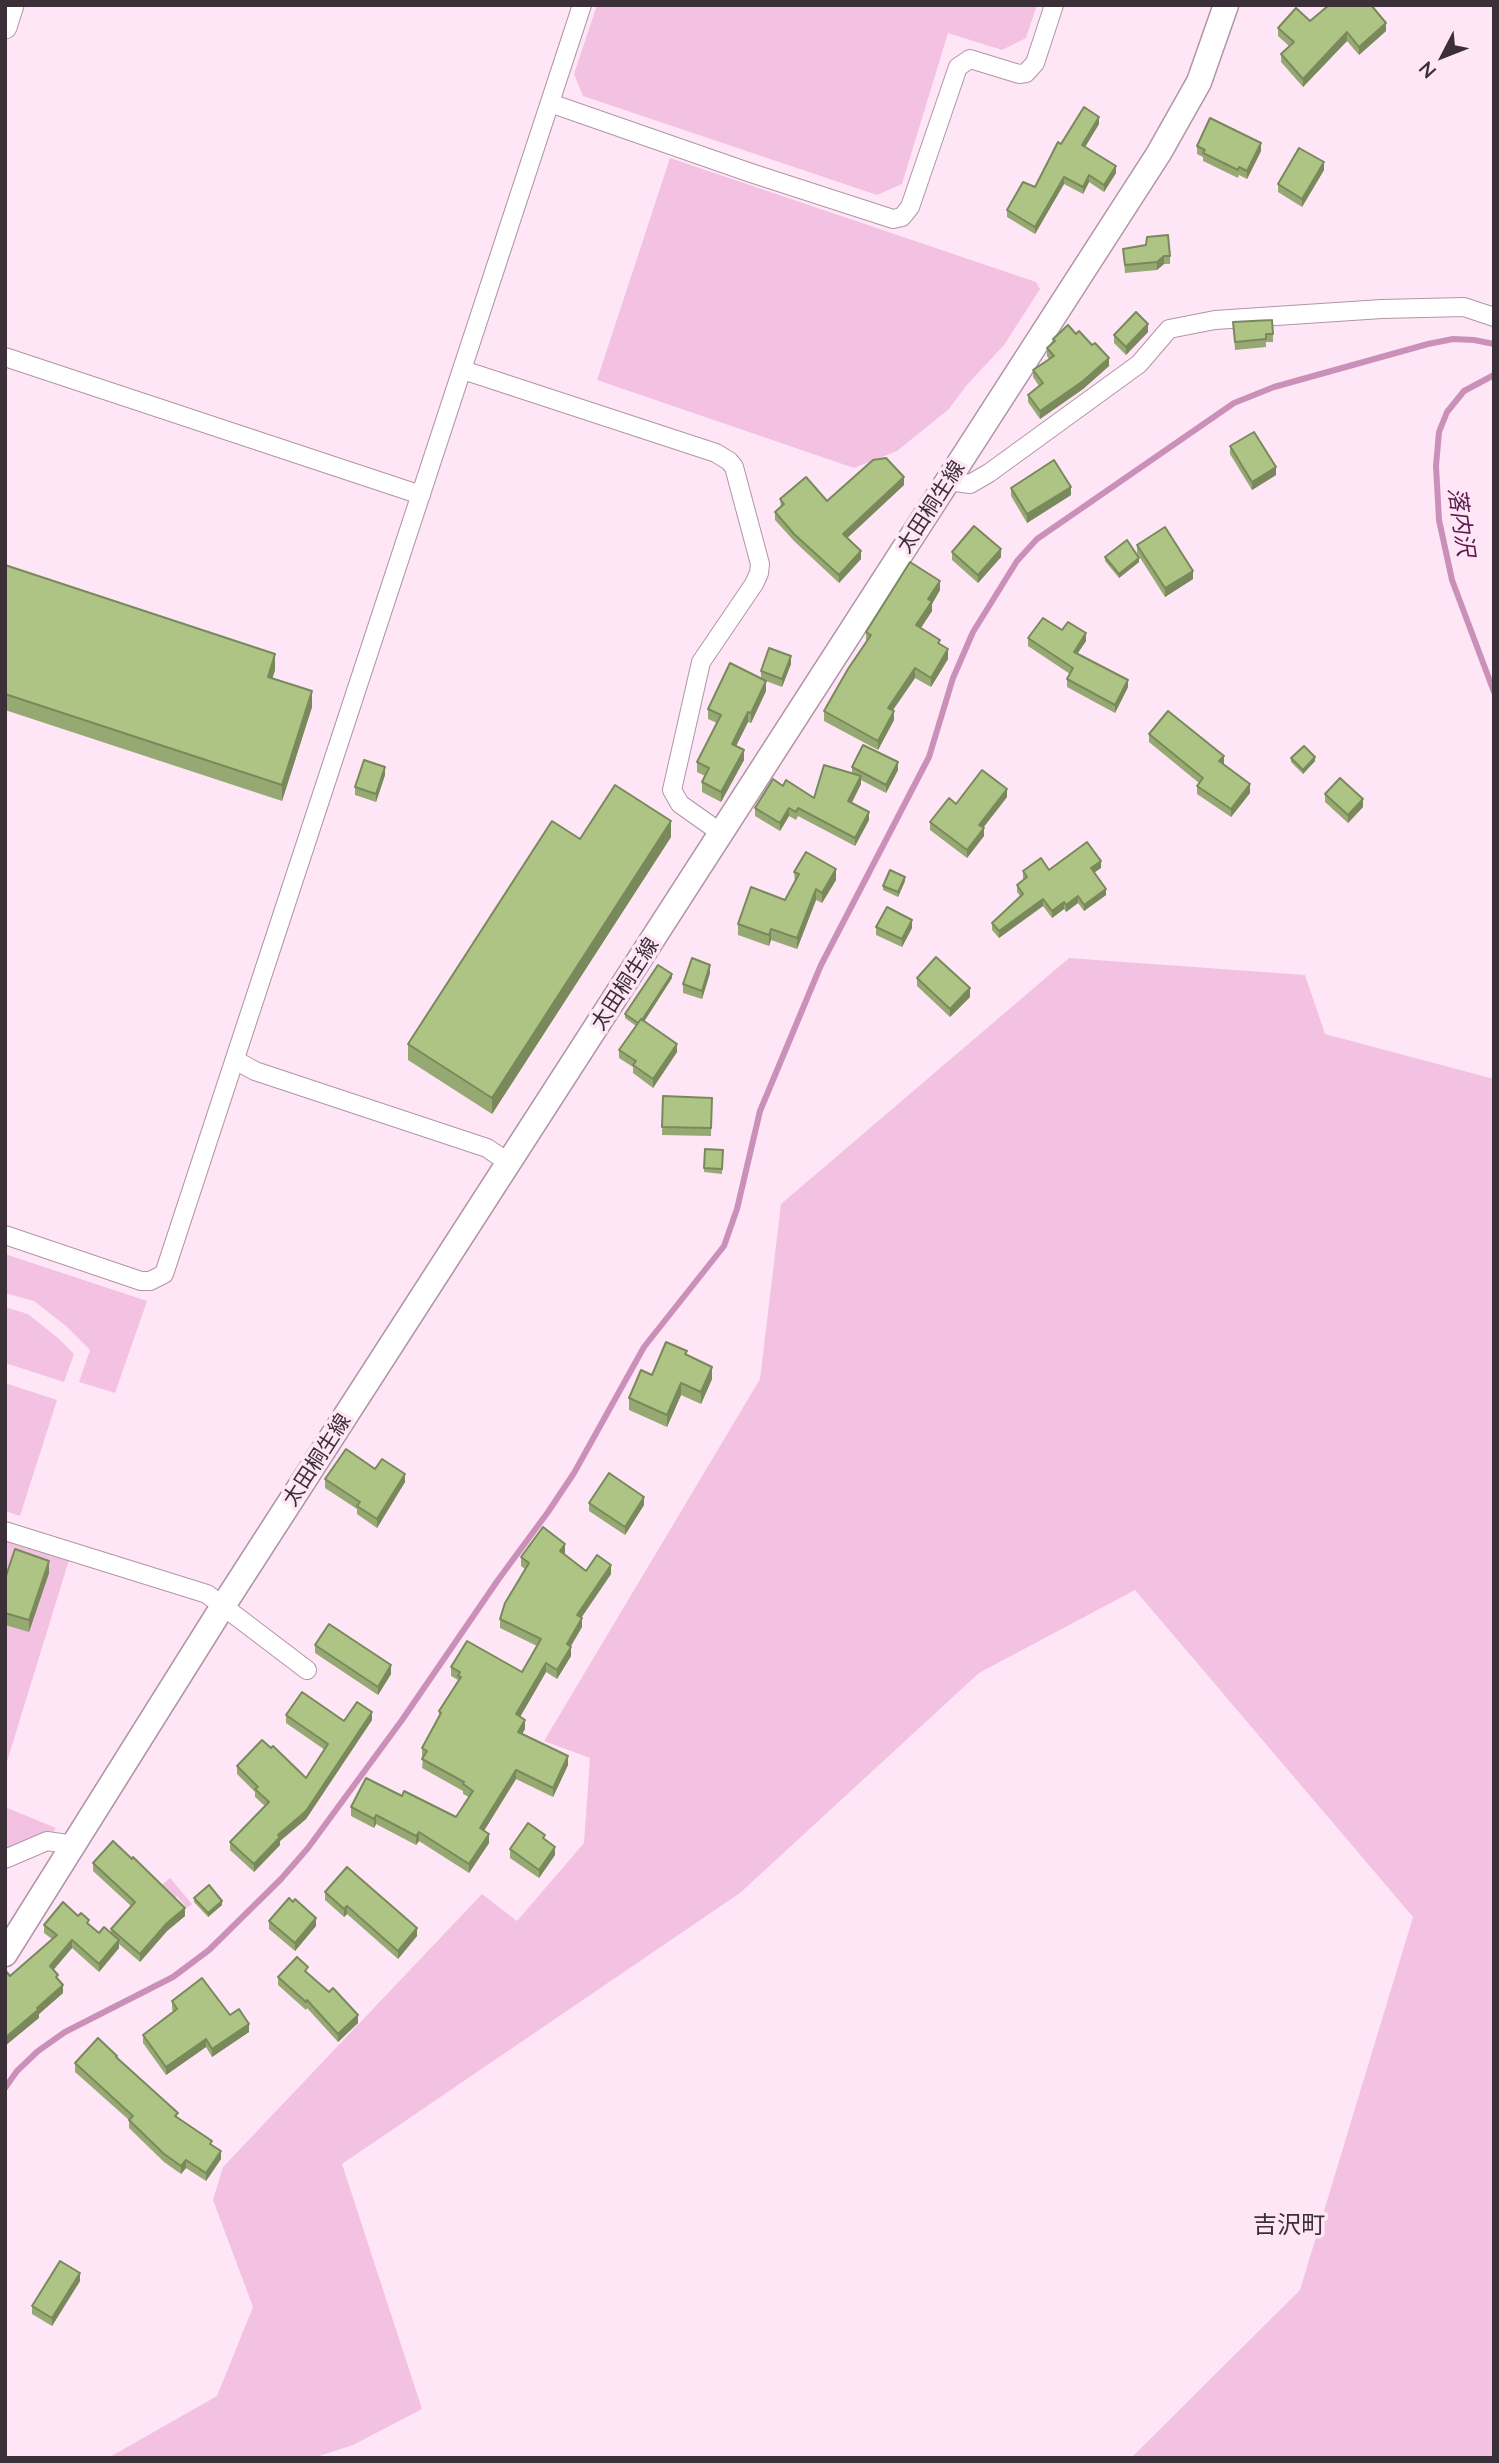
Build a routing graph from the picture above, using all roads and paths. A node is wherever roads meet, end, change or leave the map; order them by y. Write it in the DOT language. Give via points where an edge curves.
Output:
graph roads {
  1 [pos="12,5"];
  2 [pos="582,5"];
  3 [pos="1054,5"];
  4 [pos="1226,5"];
  5 [pos="5,27"];
  6 [pos="550,103"];
  7 [pos="1494,317"];
  8 [pos="5,357"];
  9 [pos="463,370"];
  10 [pos="947,481"];
  11 [pos="421,495"];
  12 [pos="721,833"];
  13 [pos="235,1060"];
  14 [pos="509,1163"];
  15 [pos="5,1235"];
  16 [pos="5,1531"];
  17 [pos="223,1606"];
  18 [pos="307,1670"];
  19 [pos="74,1845"];
  20 [pos="5,1859"];
  21 [pos="5,1954"];
  1 -- 5 [label="street"];
  2 -- 6 [label="street"];
  3 -- 6 [label="street" via="1035,63 1026,73 970,59 958,67 910,207 902,217 884,217"];
  4 -- 10 [label="main road, 太田桐生線" via="1199,82 1159,153"];
  6 -- 9 [label="street"];
  7 -- 10 [label="street" via="1464,307 1382,309 1215,320 1169,329 1139,364 989,473 970,484"];
  8 -- 11 [label="street"];
  9 -- 11 [label="street"];
  9 -- 12 [label="street" via="716,453 734,467 759,573 701,662 672,790 680,804"];
  10 -- 12 [label="main road, 太田桐生線"];
  11 -- 13 [label="street"];
  12 -- 14 [label="main road, 太田桐生線"];
  13 -- 14 [label="street" via="255,1071 487,1148"];
  13 -- 15 [label="street" via="164,1274 141,1281"];
  14 -- 17 [label="main road, 太田桐生線"];
  16 -- 17 [label="street" via="207,1594"];
  17 -- 18 [label="street"];
  17 -- 19 [label="main road, 太田桐生線"];
  19 -- 20 [label="street" via="47,1841"];
  19 -- 21 [label="main road, 太田桐生線"];
}
